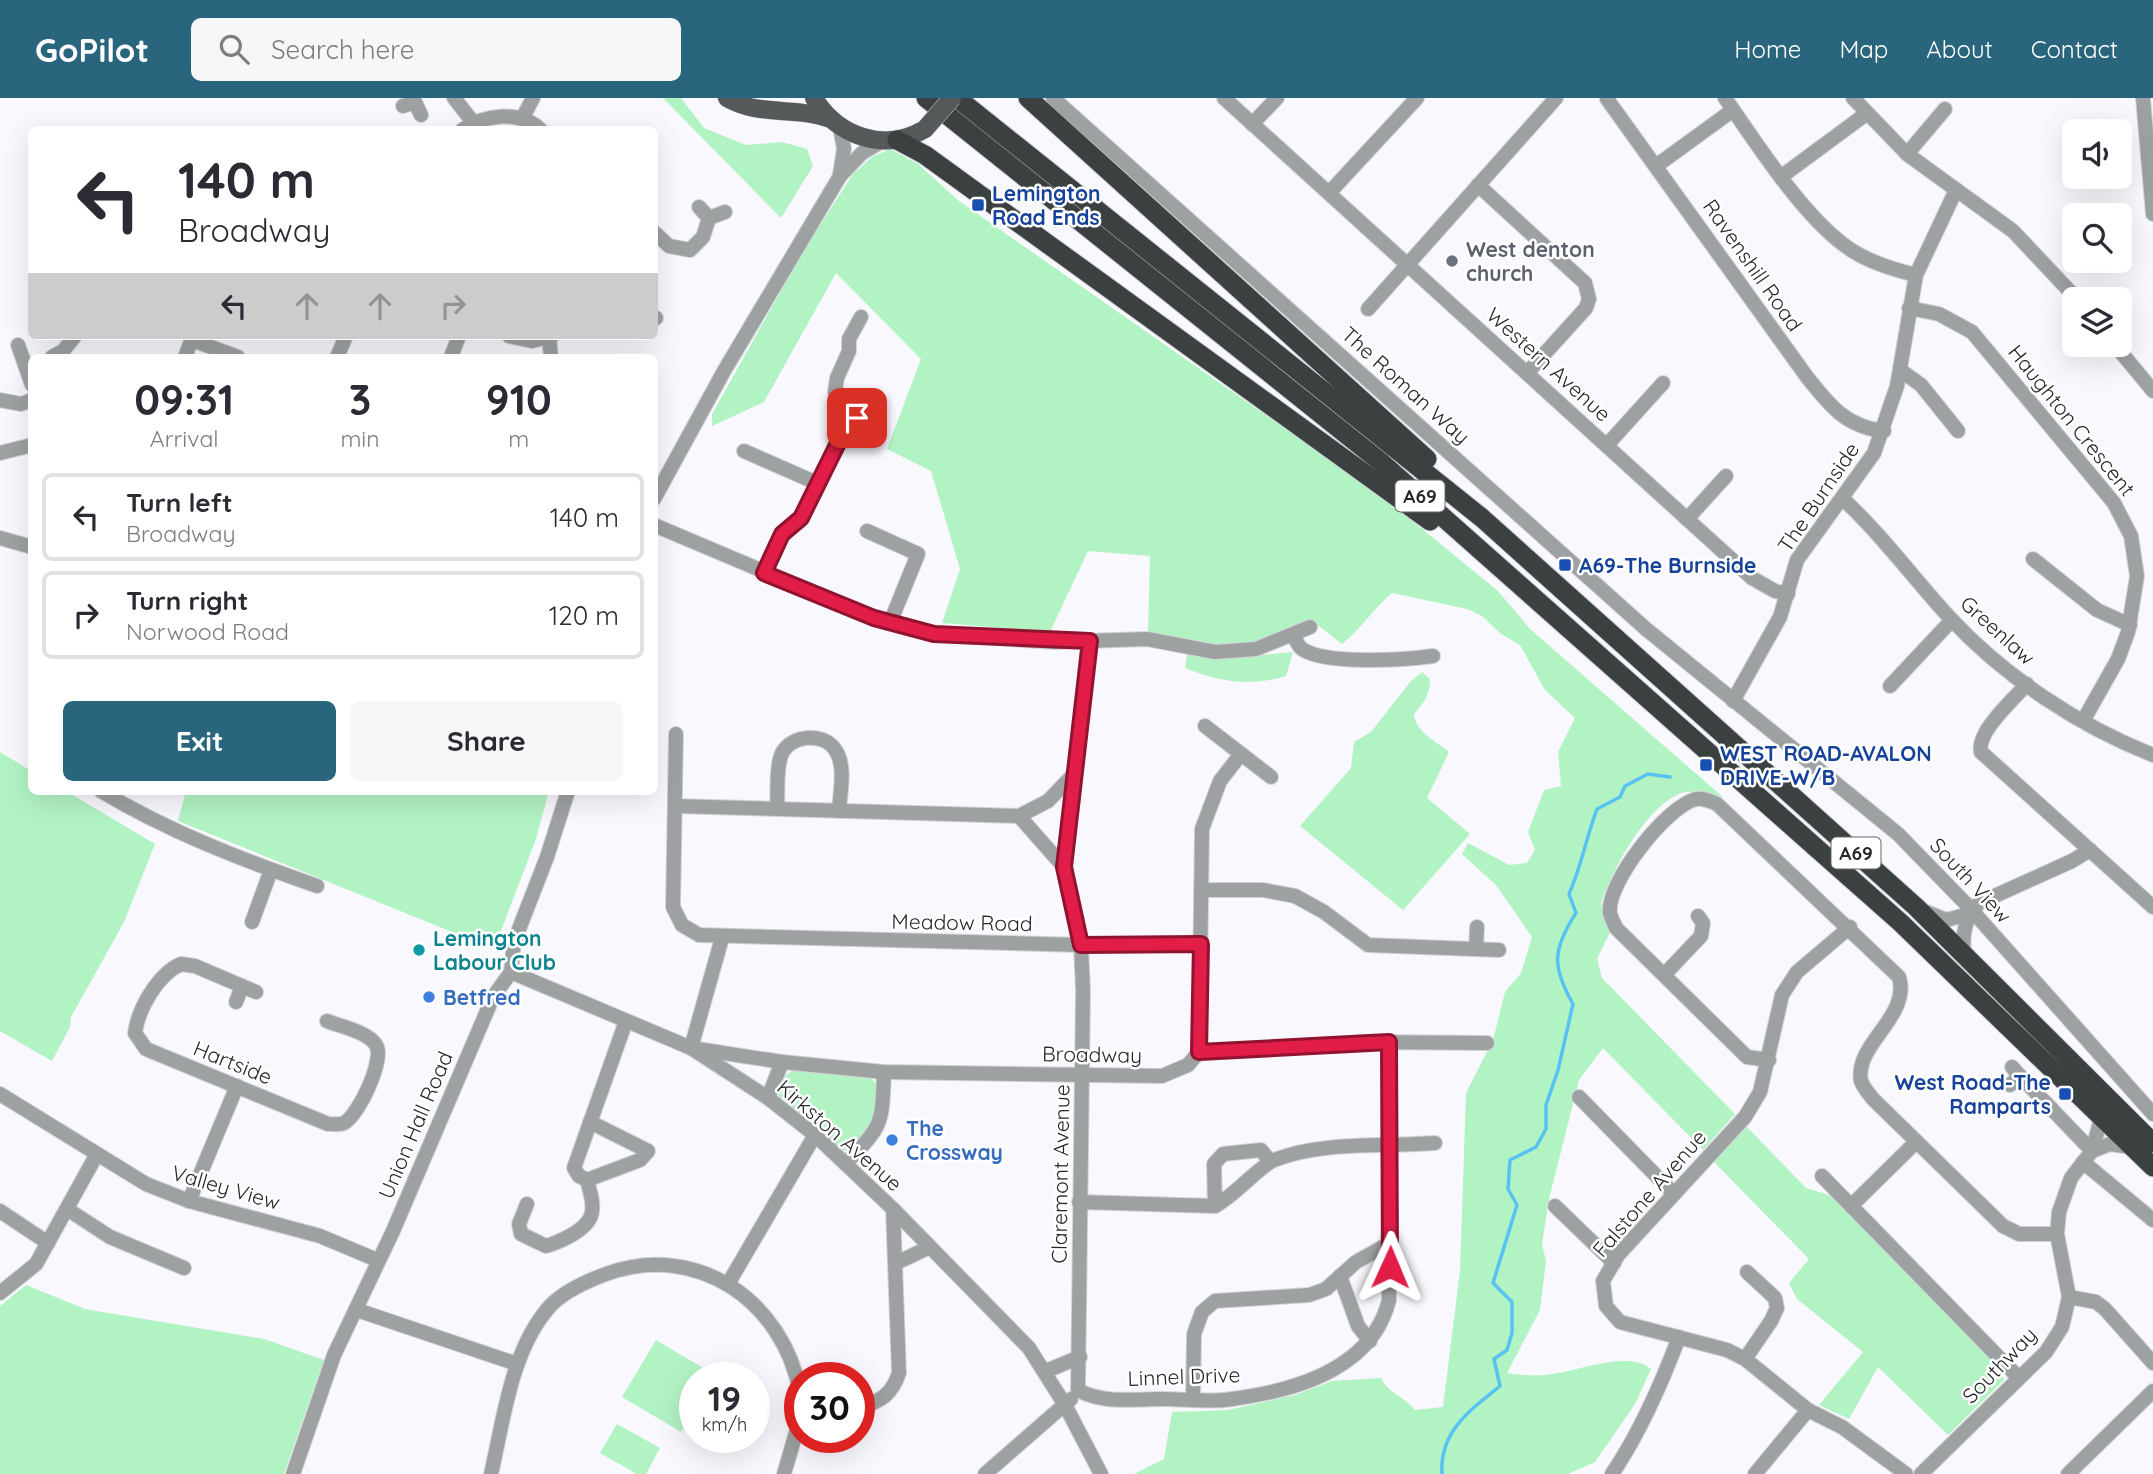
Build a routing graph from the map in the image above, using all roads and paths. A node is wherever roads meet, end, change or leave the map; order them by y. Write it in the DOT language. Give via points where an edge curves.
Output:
graph roads {
  1 [pos="454,98"];
  2 [pos="533,98"];
  3 [pos="727,98"];
  4 [pos="814,98"];
  5 [pos="926,98"];
  6 [pos="954,98"];
  7 [pos="1028,98"];
  8 [pos="1053,98"];
  9 [pos="1224,98"];
  10 [pos="1277,98"];
  11 [pos="1417,98"];
  12 [pos="1556,98"];
  13 [pos="1853,98"];
  14 [pos="2143,98"];
  15 [pos="1607,99"];
  16 [pos="781,104"];
  17 [pos="1729,104"];
  18 [pos="1945,108"];
  19 [pos="1866,114"];
  20 [pos="522,119"];
  21 [pos="835,123"];
  22 [pos="1252,124"];
  23 [pos="467,126"];
  24 [pos="534,126"];
  25 [pos="890,140"];
  26 [pos="1907,154"];
  27 [pos="1656,166"];
  28 [pos="840,176"];
  29 [pos="1782,176"];
  30 [pos="1478,186"];
  31 [pos="1956,190"];
  32 [pos="1329,193"];
  33 [pos="725,212"];
  34 [pos="2153,214"];
  35 [pos="658,236"];
  36 [pos="1408,264"];
  37 [pos="1916,275"];
  38 [pos="2066,287"];
  39 [pos="1909,308"];
  40 [pos="1368,309"];
  41 [pos="862,317"];
  42 [pos="72,340"];
  43 [pos="198,340"];
  44 [pos="18,345"];
  45 [pos="58,354"];
  46 [pos="230,354"];
  47 [pos="2125,357"];
  48 [pos="28,365"];
  49 [pos="1900,370"];
  50 [pos="1527,373"];
  51 [pos="1663,383"];
  52 [pos="2153,391"];
  53 [pos="0,400"];
  54 [pos="28,401"];
  55 [pos="1884,431"];
  56 [pos="1958,431"];
  57 [pos="1607,445"];
  58 [pos="28,446"];
  59 [pos="744,451"];
  60 [pos="0,453"];
  61 [pos="1726,476"];
  62 [pos="819,484"];
  63 [pos="658,491"];
  64 [pos="1843,499"];
  65 [pos="1482,518"];
  66 [pos="1687,519"];
  67 [pos="658,527"];
  68 [pos="867,531"];
  69 [pos="0,538"];
  70 [pos="28,546"];
  71 [pos="2032,559"];
  72 [pos="764,573"];
  73 [pos="1788,594"];
  74 [pos="1952,620"];
  75 [pos="890,623"];
  76 [pos="2130,625"];
  77 [pos="1310,627"];
  78 [pos="1293,635"];
  79 [pos="1090,641"];
  80 [pos="1433,656"];
  81 [pos="1623,674"];
  82 [pos="2027,684"];
  83 [pos="1890,686"];
  84 [pos="1733,701"];
  85 [pos="2083,721"];
  86 [pos="1205,726"];
  87 [pos="676,734"];
  88 [pos="1241,754"];
  89 [pos="2153,755"];
  90 [pos="1072,776"];
  91 [pos="1271,777"];
  92 [pos="108,795"];
  93 [pos="567,795"];
  94 [pos="675,806"];
  95 [pos="777,809"];
  96 [pos="839,811"];
  97 [pos="1019,816"];
  98 [pos="2090,850"];
  99 [pos="1064,867"];
  100 [pos="271,870"];
  101 [pos="317,886"];
  102 [pos="1201,890"];
  103 [pos="1916,907"];
  104 [pos="2153,907"];
  105 [pos="1970,912"];
  106 [pos="1698,916"];
  107 [pos="252,922"];
  108 [pos="1477,927"];
  109 [pos="1850,927"];
  110 [pos="722,938"];
  111 [pos="1201,944"];
  112 [pos="1081,945"];
  113 [pos="1476,949"];
  114 [pos="1499,950"];
  115 [pos="1964,953"];
  116 [pos="510,972"];
  117 [pos="1664,975"];
  118 [pos="236,1002"];
  119 [pos="626,1021"];
  120 [pos="334,1029"];
  121 [pos="1389,1042"];
  122 [pos="1487,1043"];
  123 [pos="691,1048"];
  124 [pos="1199,1052"];
  125 [pos="1769,1060"];
  126 [pos="782,1062"];
  127 [pos="884,1072"];
  128 [pos="1082,1074"];
  129 [pos="2014,1076"];
  130 [pos="237,1086"];
  131 [pos="0,1094"];
  132 [pos="1579,1097"];
  133 [pos="768,1098"];
  134 [pos="2151,1107"];
  135 [pos="2102,1115"];
  136 [pos="590,1122"];
  137 [pos="815,1135"];
  138 [pos="1916,1142"];
  139 [pos="1435,1143"];
  140 [pos="1388,1146"];
  141 [pos="2144,1146"];
  142 [pos="97,1154"];
  143 [pos="2087,1156"];
  144 [pos="1270,1161"];
  145 [pos="846,1163"];
  146 [pos="2153,1167"];
  147 [pos="1822,1176"];
  148 [pos="587,1180"];
  149 [pos="1674,1194"];
  150 [pos="189,1201"];
  151 [pos="1079,1202"];
  152 [pos="527,1205"];
  153 [pos="1215,1206"];
  154 [pos="1555,1206"];
  155 [pos="1851,1206"];
  156 [pos="66,1209"];
  157 [pos="893,1209"];
  158 [pos="0,1211"];
  159 [pos="2153,1220"];
  160 [pos="2057,1234"];
  161 [pos="48,1243"];
  162 [pos="1390,1243"];
  163 [pos="930,1247"];
  164 [pos="377,1260"];
  165 [pos="896,1263"];
  166 [pos="1614,1263"];
  167 [pos="184,1268"];
  168 [pos="1747,1272"];
  169 [pos="1340,1276"];
  170 [pos="728,1284"];
  171 [pos="0,1293"];
  172 [pos="2069,1297"];
  173 [pos="357,1310"];
  174 [pos="1679,1337"];
  175 [pos="1370,1341"];
  176 [pos="1080,1357"];
  177 [pos="1745,1359"];
  178 [pos="792,1362"];
  179 [pos="2153,1363"];
  180 [pos="517,1364"];
  181 [pos="1045,1371"];
  182 [pos="2019,1378"];
  183 [pos="1078,1390"];
  184 [pos="2153,1391"];
  185 [pos="1193,1399"];
  186 [pos="875,1402"];
  187 [pos="1065,1405"];
  188 [pos="1808,1410"];
  189 [pos="790,1453"];
  190 [pos="1097,1473"];
  191 [pos="293,1474"];
  192 [pos="491,1474"];
  193 [pos="784,1474"];
  194 [pos="985,1474"];
  195 [pos="1612,1474"];
  196 [pos="1755,1474"];
  197 [pos="1906,1474"];
  198 [pos="1921,1474"];
  199 [pos="2068,1474"];
  1 -- 23 [label="street"];
  2 -- 20 [label="street"];
  3 -- 16 [label="main road" via="748,108"];
  4 -- 21 [label="main road"];
  5 -- 81 [label="highway, A69" via="1382,463"];
  6 -- 25 [label="main road, bridge" via="926,129"];
  6 -- 65 [label="highway, A69"];
  7 -- 65 [label="highway" via="1436,467"];
  8 -- 84 [label="street, The Roman Way" via="1646,629"];
  9 -- 22 [label="street, Western Avenue"];
  10 -- 22 [label="street"];
  11 -- 32 [label="street"];
  12 -- 30 [label="street"];
  13 -- 19 [label="street"];
  14 -- 34 [label="street"];
  15 -- 27 [label="street, Ravenshill Road"];
  16 -- 21 [label="main road"];
  17 -- 27 [label="street"];
  17 -- 29 [label="street"];
  18 -- 26 [label="street"];
  19 -- 26 [label="street"];
  19 -- 29 [label="street"];
  20 -- 23 [label="street" via="493,116"];
  20 -- 24 [label="street"];
  21 -- 25 [label="main road" via="861,137"];
  21 -- 28 [label="street" via="844,149"];
  22 -- 32 [label="street, Western Avenue"];
  25 -- 28 [label="street" via="862,153"];
  25 -- 81 [label="highway" via="925,155 1383,484"];
  26 -- 31 [label="street"];
  27 -- 55 [label="street, Ravenshill Road" via="1837,413 1865,429"];
  28 -- 63 [label="street"];
  29 -- 37 [label="street" via="1832,236 1870,261"];
  30 -- 36 [label="street"];
  30 -- 50 [label="street" via="1585,283 1588,292 1586,308"];
  31 -- 37 [label="street, The Burnside"];
  31 -- 38 [label="street" via="2013,231"];
  32 -- 36 [label="street, Western Avenue"];
  33 -- 35 [label="street" via="704,212 703,237 690,250 669,246"];
  36 -- 40 [label="street"];
  36 -- 50 [label="street, Western Avenue"];
  37 -- 39 [label="street, The Burnside"];
  39 -- 49 [label="street, The Burnside"];
  39 -- 76 [label="street, Haughton Crescent" via="1939,314 1972,332 2115,503 2136,554"];
  41 -- 62 [label="street" via="849,338 835,392 860,409"];
  42 -- 45 [label="street"];
  43 -- 46 [label="street"];
  44 -- 48 [label="street"];
  47 -- 52 [label="street"];
  49 -- 55 [label="street, The Burnside"];
  49 -- 56 [label="street" via="1920,385"];
  50 -- 57 [label="street, Western Avenue"];
  51 -- 57 [label="street"];
  53 -- 54 [label="street"];
  55 -- 64 [label="street, The Burnside"];
  57 -- 66 [label="street, Western Avenue"];
  58 -- 60 [label="street"];
  59 -- 62 [label="street"];
  61 -- 66 [label="street"];
  62 -- 72 [label="street" via="801,518 782,534"];
  64 -- 73 [label="street, The Burnside" via="1797,560"];
  64 -- 74 [label="street, Greenlaw" via="1880,533"];
  65 -- 103 [label="highway, A69"];
  66 -- 73 [label="street, Western Avenue" via="1752,578"];
  67 -- 72 [label="street"];
  68 -- 75 [label="street" via="918,554"];
  69 -- 70 [label="street"];
  71 -- 76 [label="street" via="2097,610"];
  72 -- 75 [label="street"];
  73 -- 84 [label="street, The Burnside"];
  74 -- 82 [label="street, Greenlaw"];
  74 -- 83 [label="street"];
  75 -- 79 [label="street" via="934,634"];
  76 -- 85 [label="street, Haughton Crescent" via="2118,659"];
  77 -- 78 [label="street"];
  78 -- 79 [label="street" via="1256,649 1215,652 1147,639"];
  78 -- 80 [label="street" via="1300,648 1314,654 1392,661"];
  79 -- 90 [label="street, Claremont Avenue"];
  81 -- 135 [label="highway, A69" via="1940,959"];
  82 -- 85 [label="street, Greenlaw"];
  82 -- 98 [label="street" via="1986,732 1979,745 1981,752"];
  84 -- 105 [label="street, South View" via="1898,834"];
  85 -- 89 [label="street, Greenlaw"];
  86 -- 88 [label="street"];
  87 -- 94 [label="street, Meadow Road"];
  88 -- 91 [label="street"];
  88 -- 102 [label="street" via="1220,781 1202,829"];
  90 -- 97 [label="street" via="1048,801"];
  90 -- 99 [label="street, Claremont Avenue"];
  92 -- 100 [label="street" via="154,821"];
  93 -- 116 [label="street, Union Hall Road" via="514,942"];
  94 -- 95 [label="street"];
  94 -- 110 [label="street, Meadow Road" via="673,907 682,925 699,935"];
  95 -- 96 [label="street"];
  95 -- 96 [label="street" via="780,758 787,745 800,738 823,740 836,749 841,764"];
  96 -- 97 [label="street"];
  97 -- 99 [label="street"];
  98 -- 104 [label="street"];
  98 -- 105 [label="street" via="1988,898"];
  99 -- 112 [label="street, Claremont Avenue"];
  100 -- 101 [label="street"];
  100 -- 107 [label="street"];
  102 -- 111 [label="street"];
  102 -- 113 [label="street" via="1263,890 1295,897 1324,912 1367,945"];
  103 -- 105 [label="street" via="1946,920"];
  103 -- 115 [label="highway, A69"];
  105 -- 115 [label="street" via="1962,934"];
  105 -- 134 [label="street, South View"];
  106 -- 117 [label="street" via="1703,923 1701,936"];
  108 -- 113 [label="street"];
  109 -- 117 [label="street" via="1717,804 1695,799 1662,822 1631,860 1609,911 1616,928"];
  109 -- 125 [label="street, Falstone Avenue" via="1789,981"];
  109 -- 138 [label="street" via="1892,967 1902,987 1899,1003 1867,1055 1861,1082"];
  110 -- 112 [label="street, Meadow Road"];
  110 -- 123 [label="street"];
  111 -- 112 [label="street, Meadow Road"];
  111 -- 124 [label="street"];
  112 -- 128 [label="street, Claremont Avenue"];
  113 -- 114 [label="street"];
  115 -- 141 [label="highway, A69"];
  116 -- 119 [label="street, Kirkston Avenue"];
  116 -- 164 [label="street, Union Hall Road" via="493,997"];
  117 -- 125 [label="street" via="1747,1057"];
  118 -- 130 [label="street, Hartside" via="249,989 181,964 166,973 137,1017 135,1033 146,1049"];
  119 -- 123 [label="street, Kirkston Avenue"];
  119 -- 136 [label="street"];
  120 -- 130 [label="street, Hartside" via="372,1040 379,1048 380,1059 356,1113 343,1124 328,1124"];
  121 -- 122 [label="street"];
  121 -- 124 [label="street"];
  121 -- 140 [label="street, Linnel Drive"];
  123 -- 126 [label="street, Broadway"];
  123 -- 133 [label="street, Kirkston Avenue"];
  124 -- 128 [label="street, Broadway" via="1188,1065 1162,1076"];
  125 -- 149 [label="street, Falstone Avenue" via="1745,1117"];
  126 -- 127 [label="street, Broadway"];
  126 -- 133 [label="street"];
  127 -- 128 [label="street, Broadway"];
  127 -- 145 [label="street" via="883,1117"];
  128 -- 151 [label="street, Claremont Avenue"];
  129 -- 143 [label="street"];
  130 -- 150 [label="street"];
  131 -- 142 [label="street, Valley View"];
  132 -- 149 [label="street"];
  133 -- 137 [label="street, Kirkston Avenue"];
  135 -- 141 [label="highway, A69"];
  135 -- 143 [label="street, Southway"];
  136 -- 148 [label="street" via="574,1168"];
  136 -- 148 [label="street" via="648,1151 640,1160"];
  137 -- 145 [label="street, Kirkston Avenue"];
  137 -- 170 [label="street"];
  138 -- 155 [label="street"];
  138 -- 160 [label="street" via="2003,1226 2019,1234"];
  139 -- 140 [label="street"];
  140 -- 144 [label="street" via="1319,1149"];
  140 -- 162 [label="street, Linnel Drive"];
  141 -- 143 [label="street" via="2110,1144"];
  141 -- 146 [label="highway, A69"];
  142 -- 150 [label="street, Valley View" via="146,1184"];
  142 -- 156 [label="street"];
  143 -- 159 [label="street"];
  143 -- 160 [label="street, Southway" via="2063,1194"];
  144 -- 153 [label="street"];
  144 -- 153 [label="street" via="1261,1150 1223,1154 1214,1164"];
  145 -- 157 [label="street, Kirkston Avenue"];
  147 -- 155 [label="street"];
  148 -- 152 [label="street" via="591,1218 583,1229 553,1245 521,1234 519,1224"];
  149 -- 166 [label="street, Falstone Avenue"];
  150 -- 164 [label="street, Valley View" via="320,1236"];
  151 -- 153 [label="street"];
  151 -- 176 [label="street, Claremont Avenue"];
  154 -- 166 [label="street"];
  155 -- 182 [label="street"];
  156 -- 161 [label="street"];
  156 -- 167 [label="street" via="110,1237"];
  157 -- 163 [label="street, Kirkston Avenue"];
  157 -- 165 [label="street"];
  158 -- 161 [label="street"];
  160 -- 172 [label="street, Southway"];
  161 -- 171 [label="street" via="27,1274"];
  162 -- 169 [label="street"];
  162 -- 175 [label="street, Linnel Drive" via="1384,1320"];
  163 -- 165 [label="street"];
  163 -- 181 [label="street, Kirkston Avenue" via="1029,1348"];
  164 -- 173 [label="street, Union Hall Road"];
  165 -- 186 [label="street" via="899,1373 894,1389"];
  166 -- 174 [label="street, Falstone Avenue" via="1603,1281 1606,1306 1620,1322"];
  168 -- 177 [label="street" via="1775,1298 1777,1308"];
  169 -- 175 [label="street" via="1358,1326"];
  169 -- 185 [label="street" via="1326,1289 1309,1295 1215,1301 1202,1312 1194,1334"];
  170 -- 178 [label="street" via="774,1325"];
  170 -- 180 [label="street" via="694,1269 648,1264 594,1279 552,1305"];
  172 -- 179 [label="street" via="2096,1302 2105,1309"];
  172 -- 182 [label="street, Southway" via="2062,1327 2046,1352"];
  173 -- 180 [label="street"];
  173 -- 191 [label="street, Union Hall Road" via="334,1355"];
  174 -- 177 [label="street, Falstone Avenue"];
  174 -- 195 [label="street" via="1632,1445"];
  175 -- 185 [label="street, Linnel Drive" via="1348,1361 1317,1377 1230,1400"];
  176 -- 181 [label="street"];
  176 -- 183 [label="street, Claremont Avenue"];
  177 -- 188 [label="street, Falstone Avenue"];
  180 -- 192 [label="street"];
  181 -- 187 [label="street, Kirkston Avenue"];
  182 -- 198 [label="street, Southway"];
  183 -- 185 [label="street, Linnel Drive" via="1102,1399"];
  183 -- 187 [label="street"];
  184 -- 199 [label="street"];
  187 -- 190 [label="street, Kirkston Avenue"];
  187 -- 194 [label="street"];
  188 -- 196 [label="street"];
  188 -- 197 [label="street, Falstone Avenue" via="1842,1426"];
  189 -- 193 [label="street"];
}
